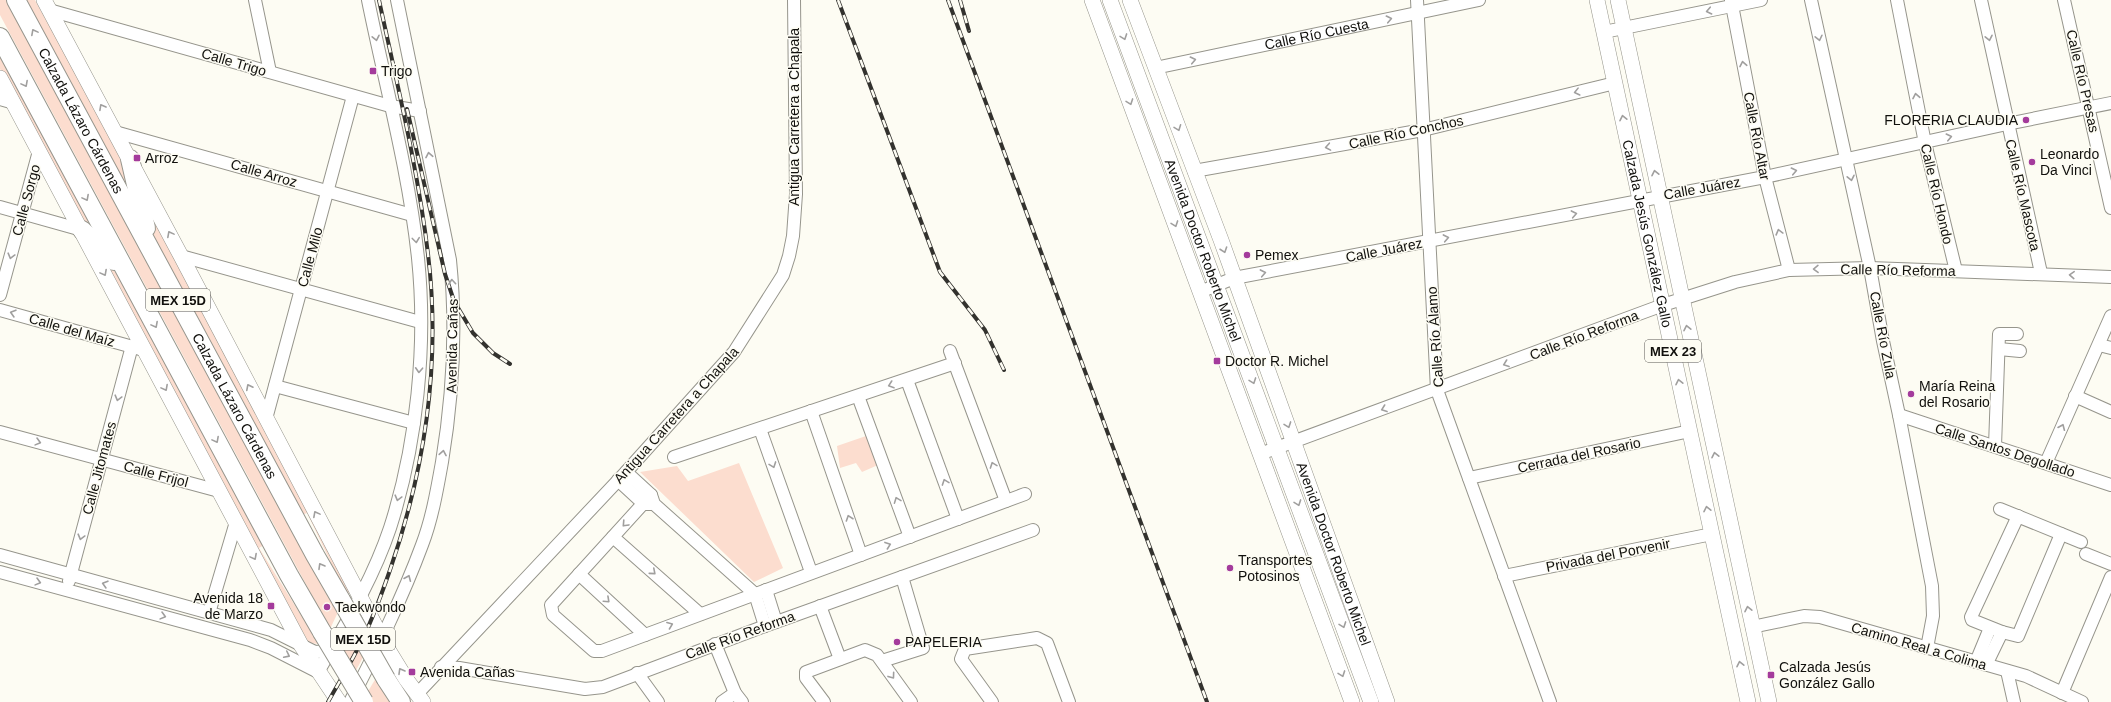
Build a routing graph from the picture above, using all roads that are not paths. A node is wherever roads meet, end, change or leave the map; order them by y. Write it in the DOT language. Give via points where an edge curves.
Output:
graph roads {
  1 [pos="16,0"];
  2 [pos="255,0"];
  3 [pos="368,0"];
  4 [pos="397,0"];
  5 [pos="794,0"];
  6 [pos="1092,0"];
  7 [pos="1110,0"];
  8 [pos="1130,0"];
  9 [pos="1417,0"];
  10 [pos="1479,0"];
  11 [pos="1597,0"];
  12 [pos="1618,0"];
  13 [pos="1760,0"];
  14 [pos="1811,0"];
  15 [pos="1897,0"];
  16 [pos="1981,0"];
  17 [pos="2064,0"];
  18 [pos="1731,3"];
  19 [pos="46,5"];
  20 [pos="1418,13"];
  21 [pos="1624,29"];
  22 [pos="1604,32"];
  23 [pos="0,37"];
  24 [pos="1155,68"];
  25 [pos="270,72"];
  26 [pos="1138,75"];
  27 [pos="0,78"];
  28 [pos="1122,80"];
  29 [pos="1615,83"];
  30 [pos="353,96"];
  31 [pos="7,101"];
  32 [pos="2111,103"];
  33 [pos="390,106"];
  34 [pos="2089,107"];
  35 [pos="420,111"];
  36 [pos="2007,124"];
  37 [pos="1423,130"];
  38 [pos="115,132"];
  39 [pos="1925,143"];
  40 [pos="39,151"];
  41 [pos="130,159"];
  42 [pos="1847,159"];
  43 [pos="1194,172"];
  44 [pos="1765,177"];
  45 [pos="1178,181"];
  46 [pos="328,191"];
  47 [pos="1202,192"];
  48 [pos="1660,196"];
  49 [pos="1641,201"];
  50 [pos="0,207"];
  51 [pos="2111,208"];
  52 [pos="22,213"];
  53 [pos="412,215"];
  54 [pos="82,230"];
  55 [pos="1429,241"];
  56 [pos="152,252"];
  57 [pos="181,256"];
  58 [pos="1870,268"];
  59 [pos="1789,270"];
  60 [pos="1956,271"];
  61 [pos="126,272"];
  62 [pos="2041,274"];
  63 [pos="2111,277"];
  64 [pos="1234,278"];
  65 [pos="1217,285"];
  66 [pos="301,289"];
  67 [pos="1200,292"];
  68 [pos="0,295"];
  69 [pos="1681,300"];
  70 [pos="1663,305"];
  71 [pos="0,310"];
  72 [pos="2111,316"];
  73 [pos="420,322"];
  74 [pos="2017,334"];
  75 [pos="2105,346"];
  76 [pos="138,348"];
  77 [pos="1999,349"];
  78 [pos="950,351"];
  79 [pos="2020,351"];
  80 [pos="955,364"];
  81 [pos="907,380"];
  82 [pos="275,386"];
  83 [pos="1437,390"];
  84 [pos="858,396"];
  85 [pos="2075,396"];
  86 [pos="811,412"];
  87 [pos="2111,412"];
  88 [pos="1899,415"];
  89 [pos="266,419"];
  90 [pos="414,423"];
  91 [pos="760,429"];
  92 [pos="1690,431"];
  93 [pos="0,432"];
  94 [pos="1294,442"];
  95 [pos="1995,446"];
  96 [pos="1277,448"];
  97 [pos="1260,454"];
  98 [pos="674,458"];
  99 [pos="102,459"];
  100 [pos="2046,463"];
  101 [pos="622,476"];
  102 [pos="1469,478"];
  103 [pos="2111,485"];
  104 [pos="219,492"];
  105 [pos="1025,494"];
  106 [pos="650,501"];
  107 [pos="1006,501"];
  108 [pos="2000,509"];
  109 [pos="2018,516"];
  110 [pos="958,519"];
  111 [pos="236,522"];
  112 [pos="1032,530"];
  113 [pos="1712,534"];
  114 [pos="2061,534"];
  115 [pos="910,536"];
  116 [pos="613,537"];
  117 [pos="2081,542"];
  118 [pos="2086,554"];
  119 [pos="0,555"];
  120 [pos="861,555"];
  121 [pos="2111,564"];
  122 [pos="0,572"];
  123 [pos="812,572"];
  124 [pos="71,574"];
  125 [pos="579,574"];
  126 [pos="1504,576"];
  127 [pos="902,577"];
  128 [pos="2111,577"];
  129 [pos="67,590"];
  130 [pos="760,592"];
  131 [pos="361,598"];
  132 [pos="820,606"];
  133 [pos="209,613"];
  134 [pos="700,614"];
  135 [pos="771,624"];
  136 [pos="1752,627"];
  137 [pos="1996,630"];
  138 [pos="645,635"];
  139 [pos="382,638"];
  140 [pos="715,644"];
  141 [pos="301,645"];
  142 [pos="1927,648"];
  143 [pos="330,651"];
  144 [pos="840,659"];
  145 [pos="882,662"];
  146 [pos="1981,664"];
  147 [pos="441,667"];
  148 [pos="2007,671"];
  149 [pos="318,672"];
  150 [pos="637,673"];
  151 [pos="2062,693"];
  152 [pos="738,698"];
  153 [pos="414,699"];
  154 [pos="339,702"];
  155 [pos="350,702"];
  156 [pos="364,702"];
  157 [pos="658,702"];
  158 [pos="722,702"];
  159 [pos="824,702"];
  160 [pos="911,702"];
  161 [pos="992,702"];
  162 [pos="1069,702"];
  163 [pos="1352,702"];
  164 [pos="1371,702"];
  165 [pos="1387,702"];
  166 [pos="1550,702"];
  167 [pos="1748,702"];
  168 [pos="1769,702"];
  169 [pos="2014,702"];
  170 [pos="2082,702"];
  56 -- 1 [label="highway, Calzada Lázaro Cárdenas / MEX 15D, one-way"];
  2 -- 25 [label="street"];
  3 -- 33 [label="street, one-way"];
  4 -- 35 [label="street, Avenida Cañas"];
  5 -- 101 [label="street, Antigua Carretera a Chapala" via="796,194 793,236 783,275 734,352"];
  6 -- 28 [label="main road, Avenida Doctor Roberto Michel"];
  7 -- 26 [label="main road, Avenida Doctor Roberto Michel, one-way"];
  8 -- 24 [label="main road, Avenida Doctor Roberto Michel"];
  9 -- 20 [label="street, Calle Río Álamo"];
  10 -- 20 [label="street, Calle Río Cuesta"];
  11 -- 22 [label="main road, Calzada Jesús González Gallo / MEX 23"];
  12 -- 21 [label="main road, Calzada Jesús González Gallo / MEX 23"];
  13 -- 18 [label="street"];
  14 -- 42 [label="street, Calle Río Zula, one-way"];
  39 -- 15 [label="street, Calle Río Hondo, one-way"];
  16 -- 36 [label="street, Calle Río Mascota, one-way"];
  17 -- 34 [label="street, Calle Río Presas"];
  18 -- 21 [label="street, one-way"];
  44 -- 18 [label="street, Calle Río Altar, one-way"];
  19 -- 25 [label="street, Calle Trigo"];
  38 -- 19 [label="main road, Calzada Lázaro Cárdenas, one-way"];
  24 -- 20 [label="street, Calle Río Cuesta, one-way"];
  20 -- 37 [label="street, Calle Río Álamo"];
  21 -- 22 [label="street"];
  48 -- 21 [label="main road, Calzada Jesús González Gallo / MEX 23, one-way"];
  22 -- 29 [label="main road, Calzada Jesús González Gallo / MEX 23"];
  23 -- 61 [label="highway, MEX 15D, one-way"];
  24 -- 43 [label="main road, Avenida Doctor Roberto Michel, one-way"];
  25 -- 30 [label="street, Calle Trigo"];
  26 -- 28 [label="main road"];
  26 -- 45 [label="main road, Avenida Doctor Roberto Michel"];
  27 -- 31 [label="main road"];
  28 -- 67 [label="main road, Avenida Doctor Roberto Michel, one-way"];
  29 -- 37 [label="street, Calle Río Conchos, one-way"];
  49 -- 29 [label="main road, Calzada Jesús González Gallo / MEX 23, one-way"];
  30 -- 33 [label="street, Calle Trigo"];
  30 -- 46 [label="street, Calle Milo"];
  31 -- 40 [label="main road"];
  32 -- 34 [label="street, Calle Juárez"];
  33 -- 35 [label="street, Calle Trigo"];
  33 -- 53 [label="street"];
  34 -- 36 [label="street, Calle Juárez"];
  34 -- 51 [label="street, Calle Río Presas"];
  139 -- 35 [label="street, Avenida Cañas, one-way" via="422,544 438,485 450,414 453,378 454,301 450,260"];
  39 -- 36 [label="street, Calle Juárez, one-way"];
  36 -- 62 [label="street, Calle Río Mascota"];
  37 -- 43 [label="street, Calle Río Conchos, one-way"];
  37 -- 55 [label="street, Calle Río Álamo"];
  38 -- 41 [label="main road, Calzada Lázaro Cárdenas"];
  38 -- 46 [label="street, Calle Arroz"];
  39 -- 42 [label="street, Calle Juárez"];
  39 -- 60 [label="street, Calle Río Hondo"];
  40 -- 52 [label="street, Calle Sorgo"];
  40 -- 54 [label="main road"];
  41 -- 56 [label="highway"];
  57 -- 41 [label="main road, Calzada Lázaro Cárdenas, one-way"];
  44 -- 42 [label="street, Calle Juárez, one-way"];
  42 -- 58 [label="street, Calle Río Zula, one-way"];
  43 -- 47 [label="main road, Avenida Doctor Roberto Michel"];
  44 -- 48 [label="street, Calle Juárez"];
  59 -- 44 [label="street, Calle Río Altar, one-way"];
  45 -- 47 [label="main road"];
  45 -- 65 [label="main road, Avenida Doctor Roberto Michel"];
  46 -- 53 [label="street, Calle Arroz"];
  46 -- 66 [label="street, Calle Milo"];
  47 -- 64 [label="main road, Avenida Doctor Roberto Michel, one-way"];
  48 -- 49 [label="street, Calle Juárez"];
  48 -- 69 [label="main road, Calzada Jesús González Gallo / MEX 23"];
  55 -- 49 [label="street, Calle Juárez, one-way"];
  49 -- 70 [label="main road, Calzada Jesús González Gallo / MEX 23"];
  50 -- 52 [label="street"];
  52 -- 54 [label="street"];
  52 -- 68 [label="street, Calle Sorgo, one-way"];
  53 -- 73 [label="street, one-way" via="418,259"];
  54 -- 61 [label="highway"];
  54 -- 76 [label="main road, one-way"];
  64 -- 55 [label="street, Calle Juárez, one-way"];
  55 -- 83 [label="street, Calle Río Álamo"];
  153 -- 56 [label="highway, Calzada Lázaro Cárdenas / MEX 15D, one-way, bridge" via="386,679 311,548"];
  57 -- 66 [label="street"];
  89 -- 57 [label="main road, Calzada Lázaro Cárdenas, one-way"];
  58 -- 59 [label="street, Calle Río Reforma, one-way"];
  58 -- 60 [label="street, Calle Río Reforma"];
  58 -- 88 [label="street, Calle Río Zula"];
  59 -- 69 [label="street, Calle Río Reforma" via="1735,282"];
  60 -- 62 [label="street, Calle Río Reforma"];
  61 -- 156 [label="highway, MEX 15D, one-way, bridge" via="289,575"];
  63 -- 62 [label="street, Calle Río Reforma, one-way"];
  64 -- 65 [label="street, Calle Juárez"];
  64 -- 94 [label="main road, Avenida Doctor Roberto Michel, one-way"];
  65 -- 67 [label="street, Calle Juárez"];
  65 -- 96 [label="main road, Avenida Doctor Roberto Michel, one-way"];
  66 -- 73 [label="street"];
  66 -- 82 [label="street, Calle Milo"];
  67 -- 97 [label="main road, Avenida Doctor Roberto Michel"];
  69 -- 70 [label="street, Calle Río Reforma"];
  136 -- 69 [label="main road, Calzada Jesús González Gallo / MEX 23, one-way"];
  70 -- 83 [label="street, Calle Río Reforma, one-way"];
  92 -- 70 [label="main road, Calzada Jesús González Gallo / MEX 23, one-way"];
  76 -- 71 [label="street, Calle del Maíz, one-way"];
  72 -- 75 [label="street"];
  73 -- 90 [label="street, one-way" via="419,379"];
  74 -- 77 [label="street" via="1999,334"];
  75 -- 85 [label="street"];
  76 -- 99 [label="street, Calle Jitomates, one-way"];
  76 -- 104 [label="main road, one-way"];
  77 -- 79 [label="street"];
  77 -- 95 [label="street"];
  78 -- 80 [label="street"];
  80 -- 81 [label="street"];
  107 -- 80 [label="street, one-way"];
  81 -- 84 [label="street, one-way"];
  110 -- 81 [label="street, one-way"];
  82 -- 89 [label="street, Calle Milo"];
  82 -- 90 [label="street"];
  83 -- 94 [label="street, Calle Río Reforma, one-way"];
  83 -- 102 [label="street, Calle Río Álamo"];
  84 -- 86 [label="street"];
  115 -- 84 [label="street, one-way"];
  85 -- 87 [label="street"];
  100 -- 85 [label="street, one-way"];
  86 -- 91 [label="street"];
  120 -- 86 [label="street, one-way"];
  88 -- 95 [label="street, Calle Santos Degollado"];
  88 -- 142 [label="street, Calle Río Zula" via="1934,600"];
  131 -- 89 [label="main road, Calzada Lázaro Cárdenas, one-way"];
  90 -- 131 [label="street, one-way" via="390,528"];
  91 -- 98 [label="street"];
  91 -- 123 [label="street, one-way"];
  92 -- 102 [label="street, Cerrada del Rosario"];
  113 -- 92 [label="main road, Calzada Jesús González Gallo / MEX 23, one-way"];
  93 -- 99 [label="street, Calle Frijol, one-way"];
  94 -- 96 [label="street, Calle Río Reforma"];
  94 -- 165 [label="main road, Avenida Doctor Roberto Michel"];
  95 -- 100 [label="street, Calle Santos Degollado"];
  96 -- 97 [label="street, Calle Río Reforma"];
  96 -- 164 [label="main road, Avenida Doctor Roberto Michel, one-way"];
  97 -- 163 [label="main road, Avenida Doctor Roberto Michel, one-way"];
  99 -- 104 [label="street, Calle Frijol"];
  99 -- 124 [label="street, Calle Jitomates, one-way"];
  100 -- 103 [label="street, Calle Santos Degollado"];
  101 -- 106 [label="street"];
  101 -- 147 [label="street, Antigua Carretera a Chapala"];
  102 -- 126 [label="street, Calle Río Álamo"];
  104 -- 111 [label="main road"];
  105 -- 107 [label="street"];
  106 -- 116 [label="street, one-way"];
  106 -- 130 [label="street"];
  107 -- 110 [label="street"];
  108 -- 109 [label="street"];
  109 -- 114 [label="street"];
  109 -- 137 [label="street" via="1970,617"];
  110 -- 115 [label="street"];
  111 -- 133 [label="street"];
  111 -- 141 [label="main road, one-way"];
  112 -- 127 [label="street, Calle Río Reforma"];
  113 -- 126 [label="street, Privada del Porvenir"];
  167 -- 113 [label="main road, Calzada Jesús González Gallo / MEX 23, one-way"];
  114 -- 117 [label="street"];
  114 -- 137 [label="street" via="2018,635"];
  120 -- 115 [label="street, one-way"];
  116 -- 125 [label="street"];
  116 -- 134 [label="street, one-way"];
  118 -- 121 [label="street"];
  119 -- 124 [label="street"];
  120 -- 123 [label="street"];
  122 -- 129 [label="street, one-way"];
  123 -- 130 [label="street"];
  124 -- 129 [label="street, Calle Jitomates"];
  133 -- 124 [label="street, one-way"];
  125 -- 138 [label="street, one-way"];
  125 -- 138 [label="street" via="552,602 550,611 558,620 590,649 598,652"];
  126 -- 166 [label="street, Calle Río Álamo"];
  127 -- 132 [label="street, Calle Río Reforma"];
  127 -- 145 [label="street" via="923,648"];
  128 -- 151 [label="street"];
  129 -- 149 [label="street, one-way" via="250,640"];
  130 -- 134 [label="street"];
  130 -- 135 [label="street"];
  131 -- 139 [label="main road, Calzada Lázaro Cárdenas"];
  131 -- 143 [label="street"];
  132 -- 135 [label="street, Calle Río Reforma"];
  132 -- 144 [label="street"];
  133 -- 141 [label="street" via="271,630"];
  138 -- 134 [label="street, one-way"];
  135 -- 140 [label="street, Calle Río Reforma"];
  136 -- 142 [label="street, Camino Real a Colima" via="1812,615"];
  136 -- 168 [label="main road, Calzada Jesús González Gallo / MEX 23"];
  137 -- 146 [label="street"];
  153 -- 139 [label="main road, Calzada Lázaro Cárdenas, one-way"];
  139 -- 155 [label="street, Avenida Cañas"];
  140 -- 150 [label="street, Calle Río Reforma"];
  140 -- 152 [label="street"];
  141 -- 143 [label="street" via="315,652"];
  141 -- 149 [label="main road"];
  142 -- 146 [label="street, Camino Real a Colima"];
  143 -- 149 [label="street"];
  144 -- 145 [label="street" via="865,650 872,651"];
  144 -- 159 [label="street" via="809,670 805,675"];
  145 -- 160 [label="street, one-way"];
  146 -- 148 [label="street, Camino Real a Colima"];
  147 -- 150 [label="street, Calle Río Reforma" via="592,689"];
  147 -- 153 [label="street, Antigua Carretera a Chapala"];
  148 -- 151 [label="street, Camino Real a Colima" via="2026,676"];
  148 -- 169 [label="street"];
  149 -- 154 [label="main road"];
  150 -- 157 [label="street"];
  151 -- 170 [label="street, Camino Real a Colima"];
  152 -- 158 [label="street"];
  161 -- 162 [label="street" via="961,658 962,652 968,647 1037,638 1044,641"];
}
